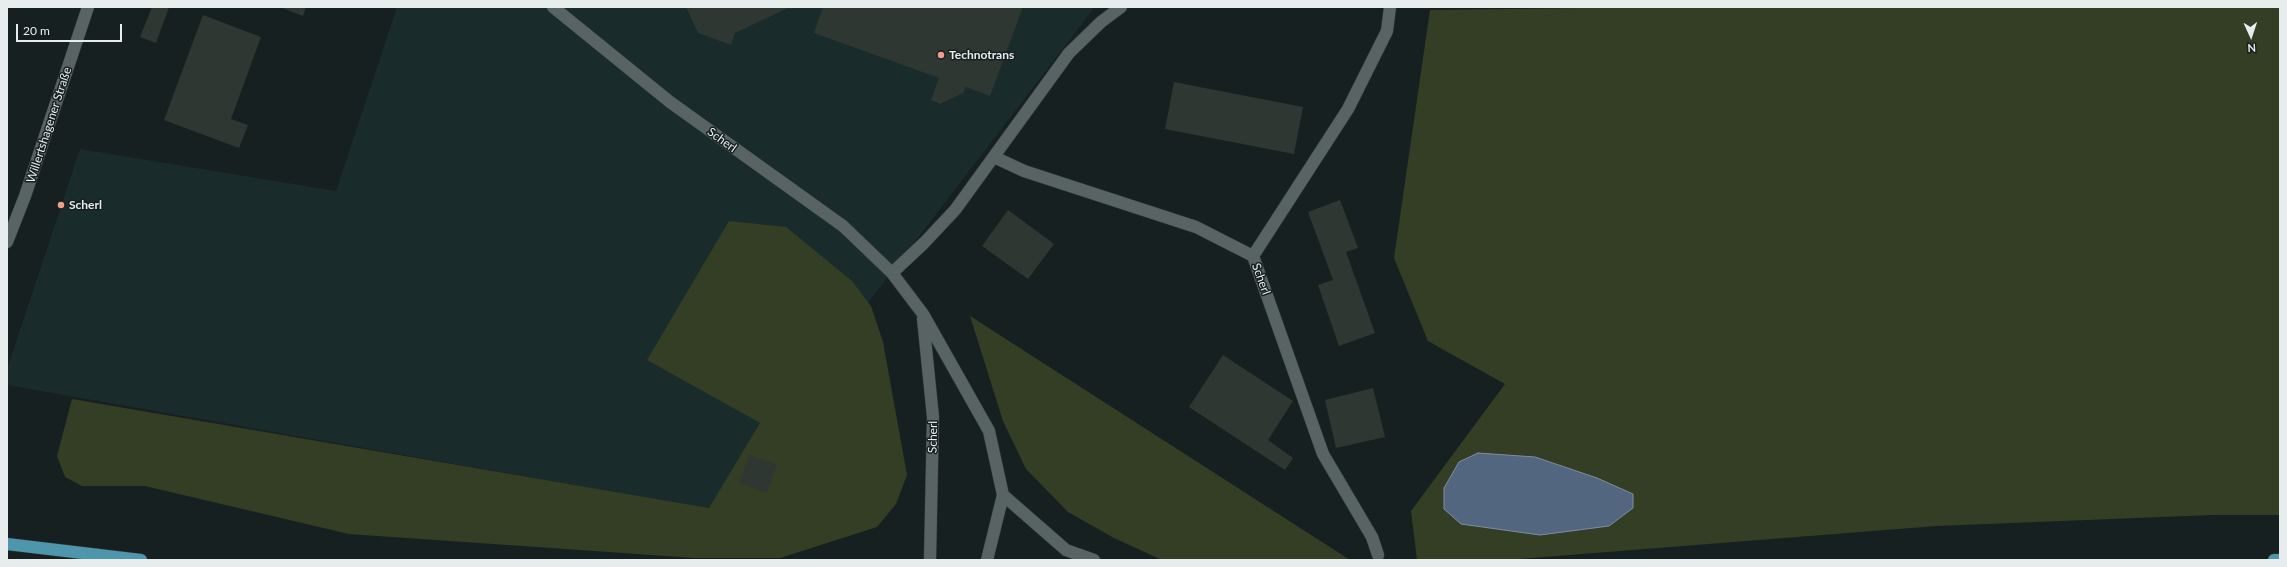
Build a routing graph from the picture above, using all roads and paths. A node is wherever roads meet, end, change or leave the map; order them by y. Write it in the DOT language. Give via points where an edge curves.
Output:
graph roads {
  1 [pos="88,7"];
  2 [pos="552,7"];
  3 [pos="1121,7"];
  4 [pos="1390,7"];
  5 [pos="994,157"];
  6 [pos="7,242"];
  7 [pos="1253,256"];
  8 [pos="892,273"];
  9 [pos="923,314"];
  10 [pos="1003,495"];
  11 [pos="7,544"];
  12 [pos="1378,555"];
  13 [pos="141,560"];
  14 [pos="930,560"];
  15 [pos="987,560"];
  16 [pos="1094,560"];
  17 [pos="2274,560"];
  18 [pos="2280,560"];
  1 -- 6 [label="street, Willertshagener Straße" via="26,196"];
  2 -- 8 [label="street, Scherl" via="670,102 843,226"];
  3 -- 5 [label="street" via="1101,22 1069,54"];
  4 -- 7 [label="street" via="1387,31 1355,96"];
  5 -- 7 [label="street, Scherl" via="1024,171 1196,227"];
  5 -- 8 [label="street" via="955,210"];
  7 -- 12 [label="street, Scherl" via="1323,454 1372,537"];
  8 -- 9 [label="street, Scherl"];
  9 -- 10 [label="street, Scherl" via="989,432"];
  9 -- 14 [label="street, Scherl" via="933,417"];
  10 -- 15 [label="street, Scherl"];
  10 -- 16 [label="street" via="1066,550"];
  11 -- 13 [label="main road"];
  17 -- 18 [label="main road"];
}
